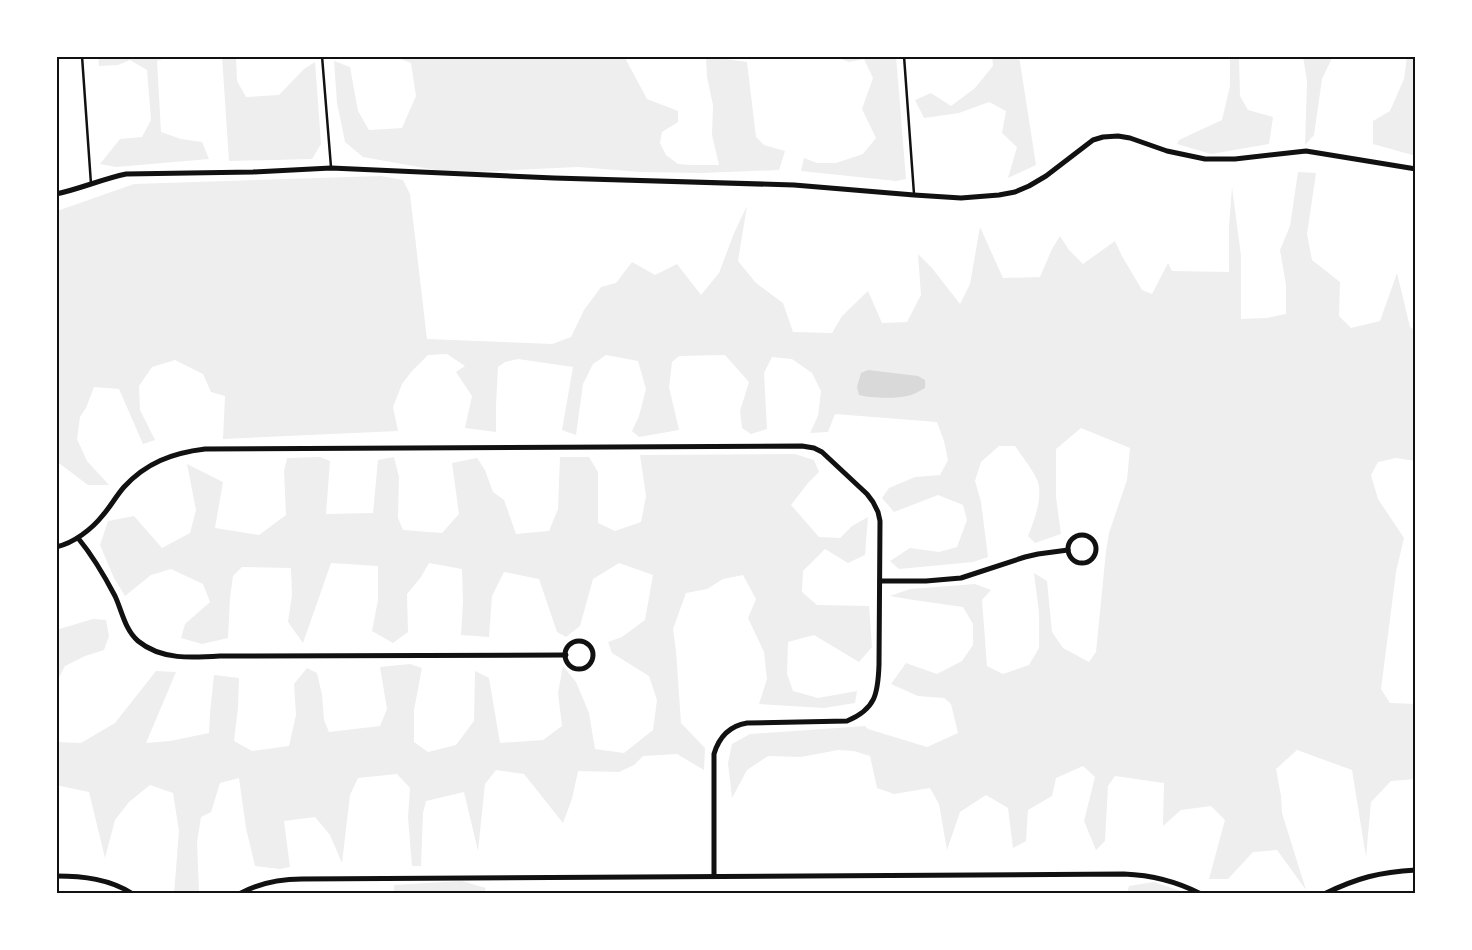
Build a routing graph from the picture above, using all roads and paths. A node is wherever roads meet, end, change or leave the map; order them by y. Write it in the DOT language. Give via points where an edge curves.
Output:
graph roads {
  1 [pos="82,56"];
  2 [pos="322,56"];
  3 [pos="904,56"];
  4 [pos="331,168"];
  5 [pos="1416,169"];
  6 [pos="91,184"];
  7 [pos="56,194"];
  8 [pos="914,196"];
  9 [pos="78,538"];
  10 [pos="56,546"];
  11 [pos="1068,550"];
  12 [pos="880,581"];
  13 [pos="566,655"];
  14 [pos="1416,870"];
  15 [pos="56,876"];
  16 [pos="714,876"];
  17 [pos="133,894"];
  18 [pos="239,894"];
  19 [pos="1201,894"];
  20 [pos="1324,894"];
  1 -- 6 [label="lane"];
  2 -- 4 [label="lane"];
  3 -- 8 [label="lane"];
  4 -- 6 [label="street" via="126,174"];
  4 -- 8 [label="street" via="786,184"];
  5 -- 8 [label="street" via="1306,151 1205,159 1118,136 1093,140 1046,176 1015,192 961,198"];
  6 -- 7 [label="street"];
  9 -- 10 [label="street"];
  9 -- 12 [label="street" via="103,516 135,476 160,460 188,451 802,446 822,452 874,502 880,521"];
  9 -- 13 [label="street" via="98,566 137,640 170,655 197,658"];
  11 -- 11 [label="street" via="1071,558 1084,563 1094,555 1095,546 1091,538 1077,535 1070,541"];
  11 -- 12 [label="street" via="1025,557 960,578"];
  12 -- 16 [label="street" via="878,686 876,696 865,711 847,721 740,724 730,728 717,744 714,754"];
  13 -- 13 [label="street" via="568,663 580,669 591,662 593,654 589,645 581,641 568,646"];
  14 -- 20 [label="street" via="1384,872 1346,883"];
  15 -- 17 [label="street" via="89,877"];
  16 -- 18 [label="street" via="282,879"];
  16 -- 19 [label="street" via="1124,874 1160,878"];
}
